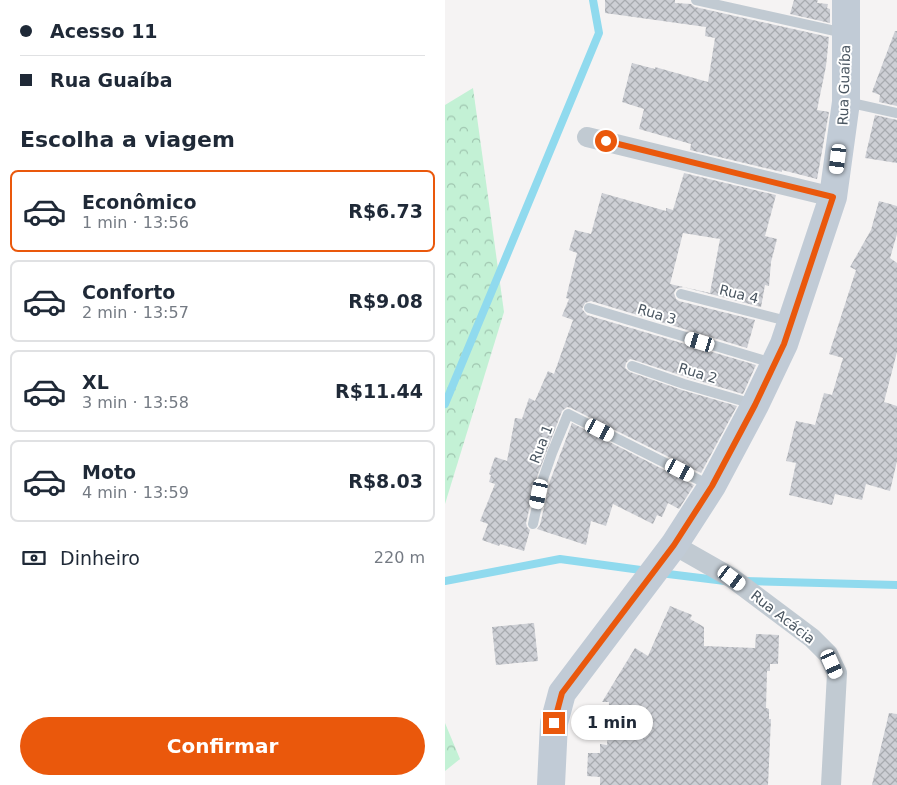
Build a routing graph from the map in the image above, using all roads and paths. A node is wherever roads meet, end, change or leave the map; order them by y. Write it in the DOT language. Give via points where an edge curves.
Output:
graph roads {
  1 [pos="697,0"];
  2 [pos="846,0"];
  3 [pos="845,34"];
  4 [pos="845,102"];
  5 [pos="897,113"];
  6 [pos="587,137"];
  7 [pos="833,197"];
  8 [pos="681,294"];
  9 [pos="589,308"];
  10 [pos="791,322"];
  11 [pos="775,364"];
  12 [pos="632,366"];
  13 [pos="755,405"];
  14 [pos="712,486"];
  15 [pos="533,524"];
  16 [pos="674,545"];
  17 [pos="551,785"];
  18 [pos="831,785"];
  1 -- 3 [label="lane"];
  2 -- 3 [label="street, Rua Guaíba"];
  3 -- 4 [label="street, Rua Guaíba"];
  4 -- 5 [label="lane"];
  4 -- 7 [label="street, Rua Guaíba"];
  6 -- 7 [label="street"];
  7 -- 10 [label="street, Rua Guaíba"];
  8 -- 10 [label="lane, Rua 4"];
  9 -- 11 [label="lane, Rua 3"];
  10 -- 11 [label="street, Rua Guaíba"];
  11 -- 13 [label="street, Rua Guaíba"];
  12 -- 13 [label="lane, Rua 2"];
  13 -- 14 [label="street, Rua Guaíba"];
  14 -- 15 [label="lane, Rua 1" via="568,414 551,452"];
  14 -- 16 [label="street, Rua Guaíba"];
  16 -- 17 [label="street, Rua Guaíba" via="562,693 554,723"];
  16 -- 18 [label="street, Rua Acácia" via="732,578 812,638 828,654 837,674"];
}
